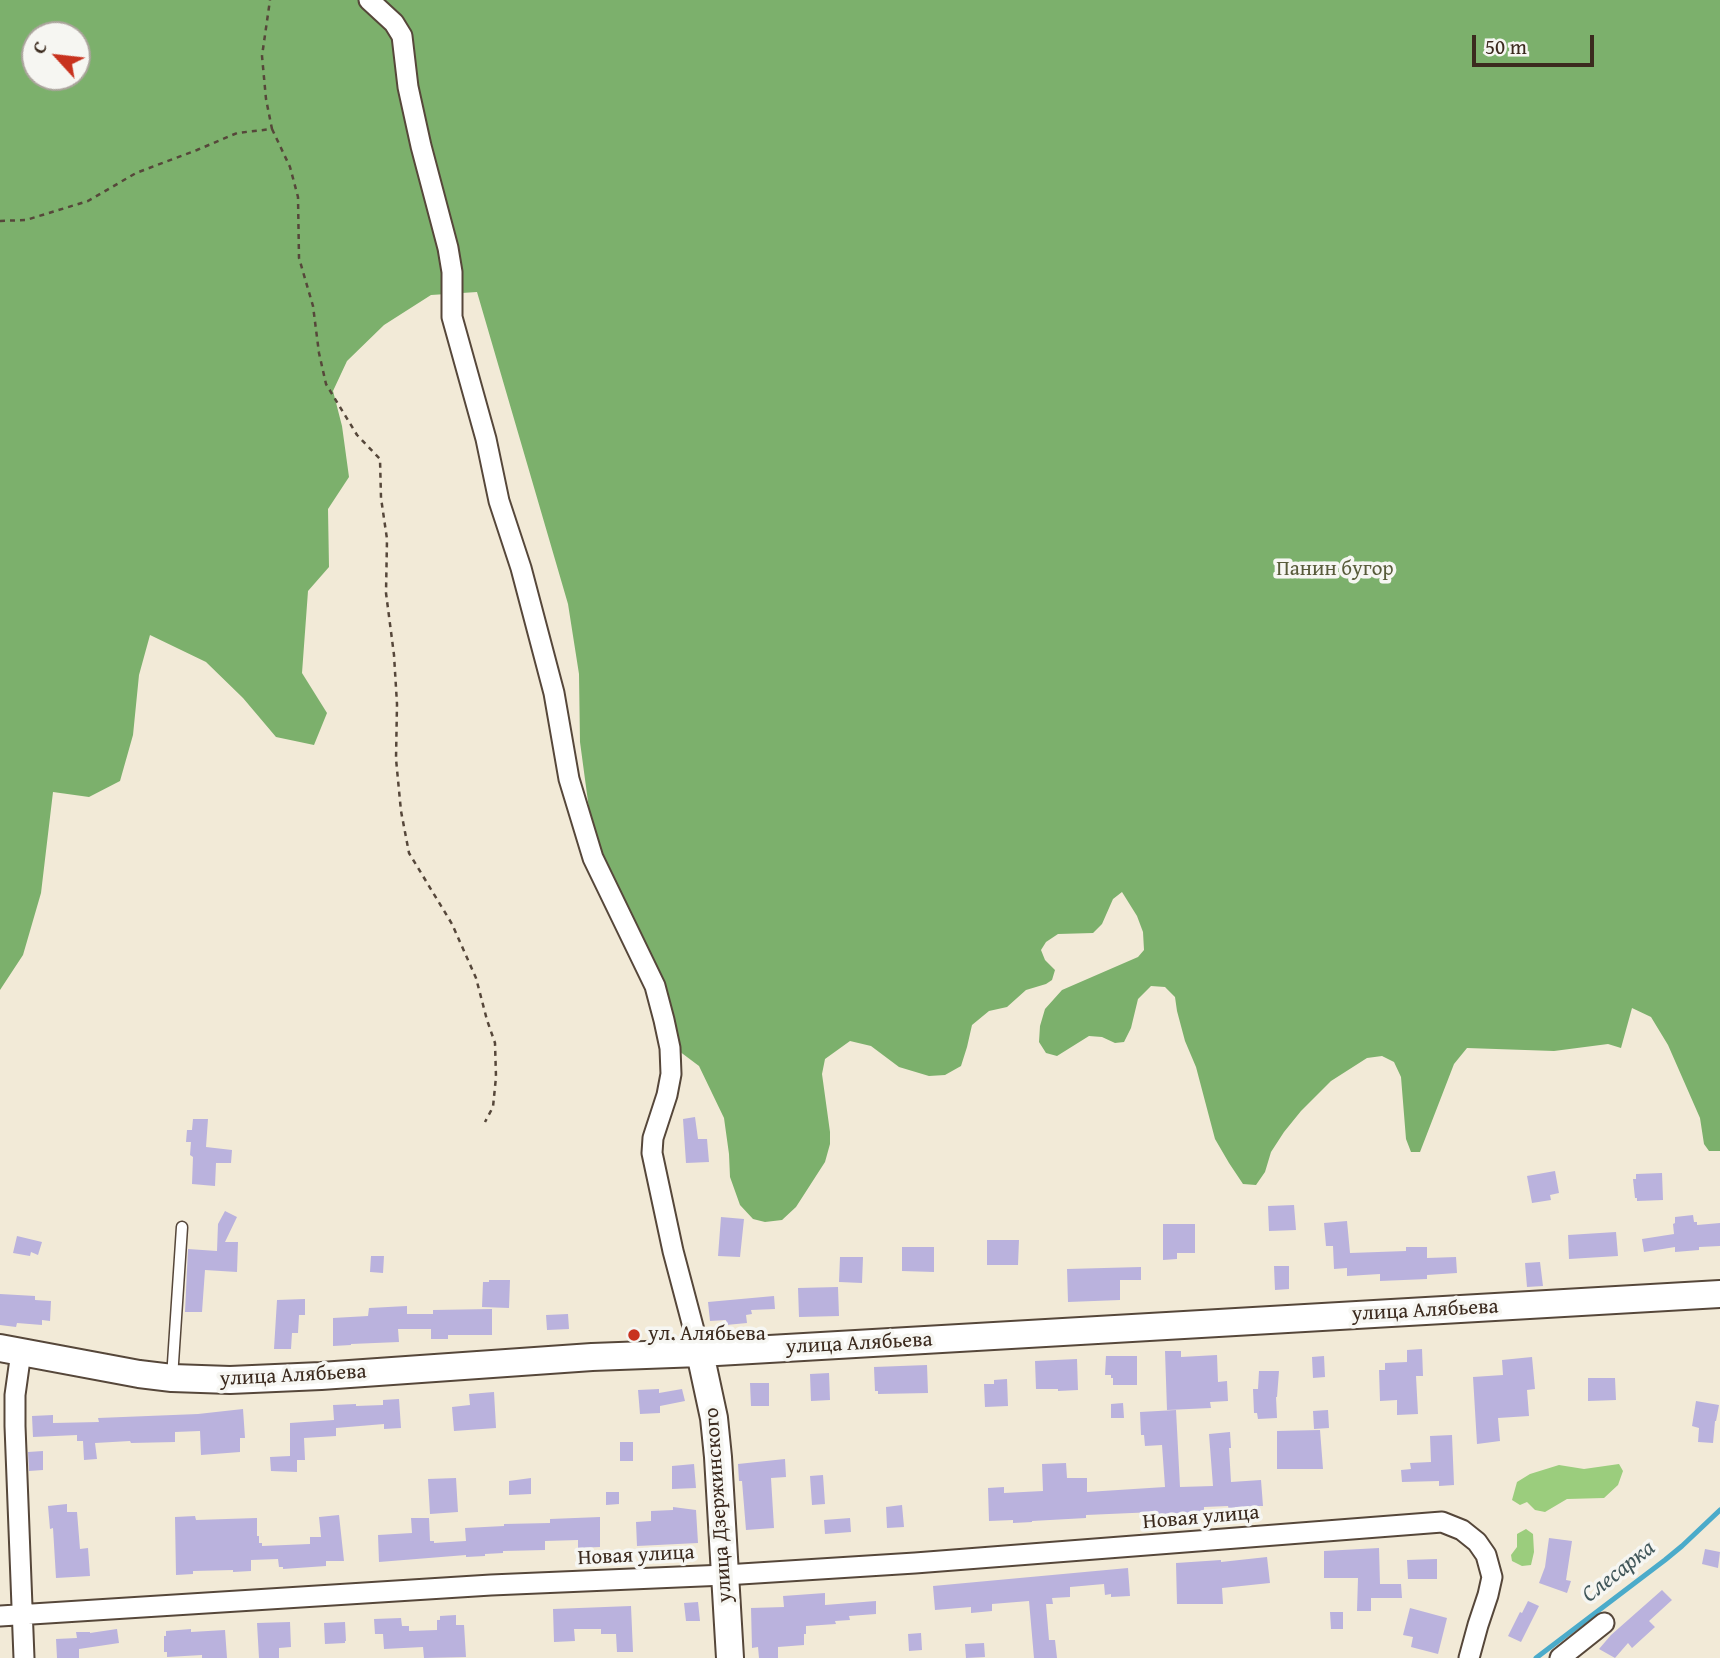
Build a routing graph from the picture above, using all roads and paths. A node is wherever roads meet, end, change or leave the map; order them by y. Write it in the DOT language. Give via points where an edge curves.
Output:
graph roads {
  1 [pos="270,0"];
  2 [pos="369,0"];
  3 [pos="272,129"];
  4 [pos="0,221"];
  5 [pos="485,1122"];
  6 [pos="181,1227"];
  7 [pos="1720,1294"];
  8 [pos="10,1350"];
  9 [pos="700,1353"];
  10 [pos="172,1378"];
  11 [pos="725,1575"];
  12 [pos="22,1615"];
  13 [pos="0,1616"];
  14 [pos="1604,1623"];
  15 [pos="24,1658"];
  16 [pos="730,1658"];
  17 [pos="1469,1658"];
  18 [pos="1560,1658"];
  1 -- 3 [label="path" via="262,56"];
  2 -- 9 [label="street" via="402,36 408,87 448,248 452,317 554,693 569,779 593,858 655,986 664,1020 671,1074 652,1153"];
  3 -- 4 [label="path" via="237,132 136,173 88,201 26,220"];
  3 -- 5 [label="path" via="298,197 299,258 313,306 326,384 357,435 380,458 401,811 409,853 452,924 476,978 495,1043 493,1107"];
  6 -- 10 [label="lane"];
  7 -- 9 [label="main road, улица Алябьева"];
  8 -- 10 [label="main road, улица Алябьева"];
  8 -- 12 [label="street"];
  9 -- 10 [label="main road, улица Алябьева" via="297,1378"];
  9 -- 11 [label="main road, улица Дзержинского" via="714,1418"];
  11 -- 12 [label="street, Новая улица"];
  11 -- 16 [label="main road, улица Дзержинского"];
  11 -- 17 [label="street, Новая улица" via="1441,1522 1477,1542 1492,1577"];
  12 -- 13 [label="street, Новая улица"];
  12 -- 15 [label="street"];
  14 -- 18 [label="street"];
}
